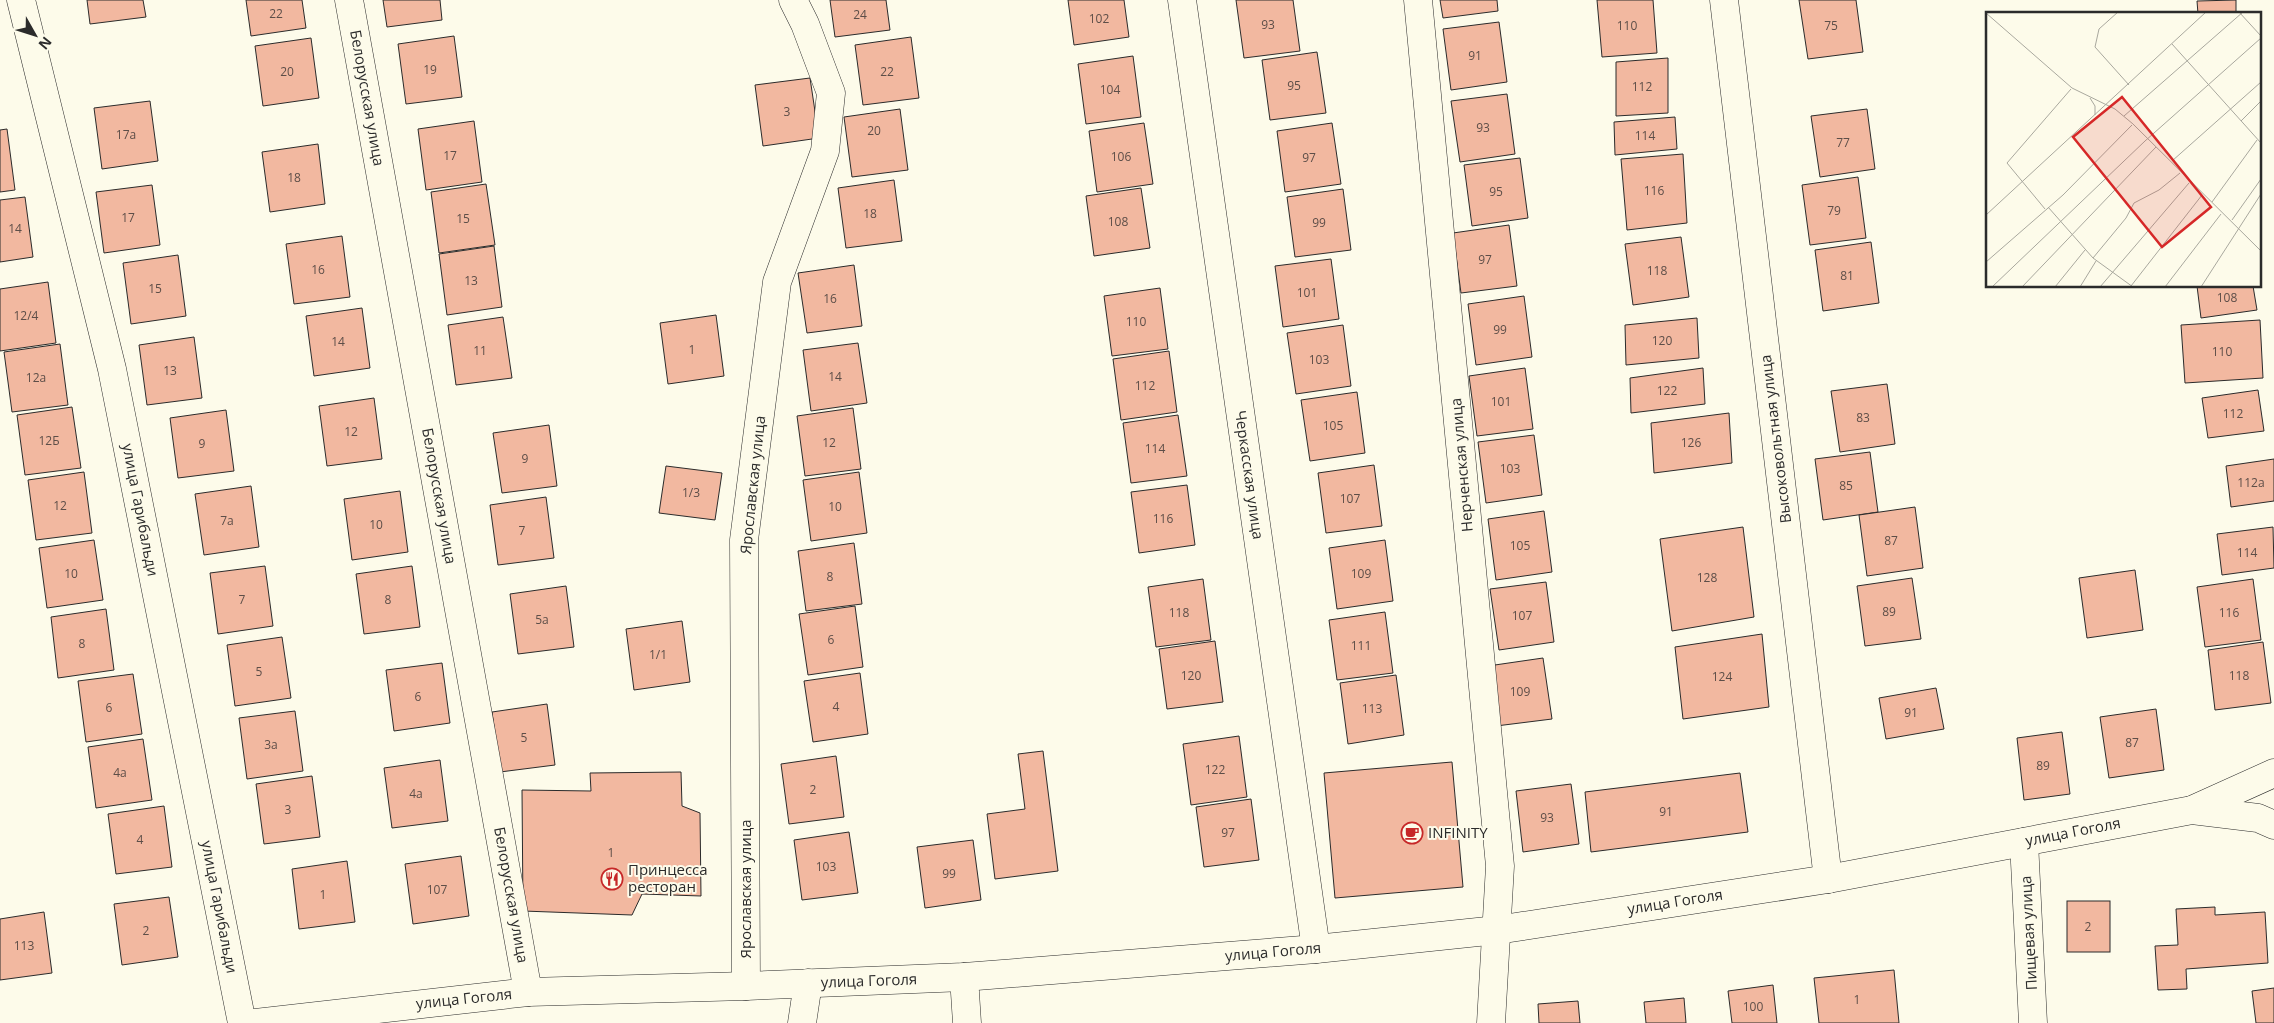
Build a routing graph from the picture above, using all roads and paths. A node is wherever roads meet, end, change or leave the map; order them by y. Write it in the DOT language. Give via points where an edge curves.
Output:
graph roads {
  1 [pos="22,0"];
  2 [pos="349,0"];
  3 [pos="793,0"];
  4 [pos="1182,0"];
  5 [pos="1418,0"];
  6 [pos="1724,0"];
  7 [pos="2274,773"];
  8 [pos="2192,810"];
  9 [pos="2274,825"];
  10 [pos="2024,842"];
  11 [pos="1828,879"];
  12 [pos="1497,930"];
  13 [pos="1316,949"];
  14 [pos="964,977"];
  15 [pos="808,984"];
  16 [pos="746,986"];
  17 [pos="528,992"];
  18 [pos="242,1023"];
  19 [pos="255,1023"];
  20 [pos="802,1023"];
  21 [pos="967,1023"];
  22 [pos="1491,1023"];
  23 [pos="2033,1023"];
  1 -- 18 [label="main road, улица Гарибальди" via="112,369"];
  2 -- 17 [label="main road, Белорусская улица"];
  3 -- 16 [label="main road, Ярославская улица" via="831,93 825,151 778,282 744,540"];
  4 -- 13 [label="main road, Черкасская улица"];
  5 -- 12 [label="main road, Нерченская улица" via="1500,866"];
  6 -- 11 [label="main road, Высоковольтная улица"];
  7 -- 8 [label="main road, улица Гоголя"];
  8 -- 9 [label="main road" via="2258,818"];
  8 -- 10 [label="main road, улица Гоголя"];
  10 -- 11 [label="main road, улица Гоголя"];
  10 -- 23 [label="main road, Пищевая улица"];
  11 -- 12 [label="main road, улица Гоголя"];
  12 -- 13 [label="main road, улица Гоголя"];
  12 -- 22 [label="main road, Нерченская улица"];
  13 -- 14 [label="main road, улица Гоголя"];
  14 -- 15 [label="main road, улица Гоголя"];
  14 -- 21 [label="main road"];
  15 -- 16 [label="main road, улица Гоголя"];
  15 -- 20 [label="main road"];
  16 -- 17 [label="main road, улица Гоголя"];
  17 -- 19 [label="main road, улица Гоголя"];
}
